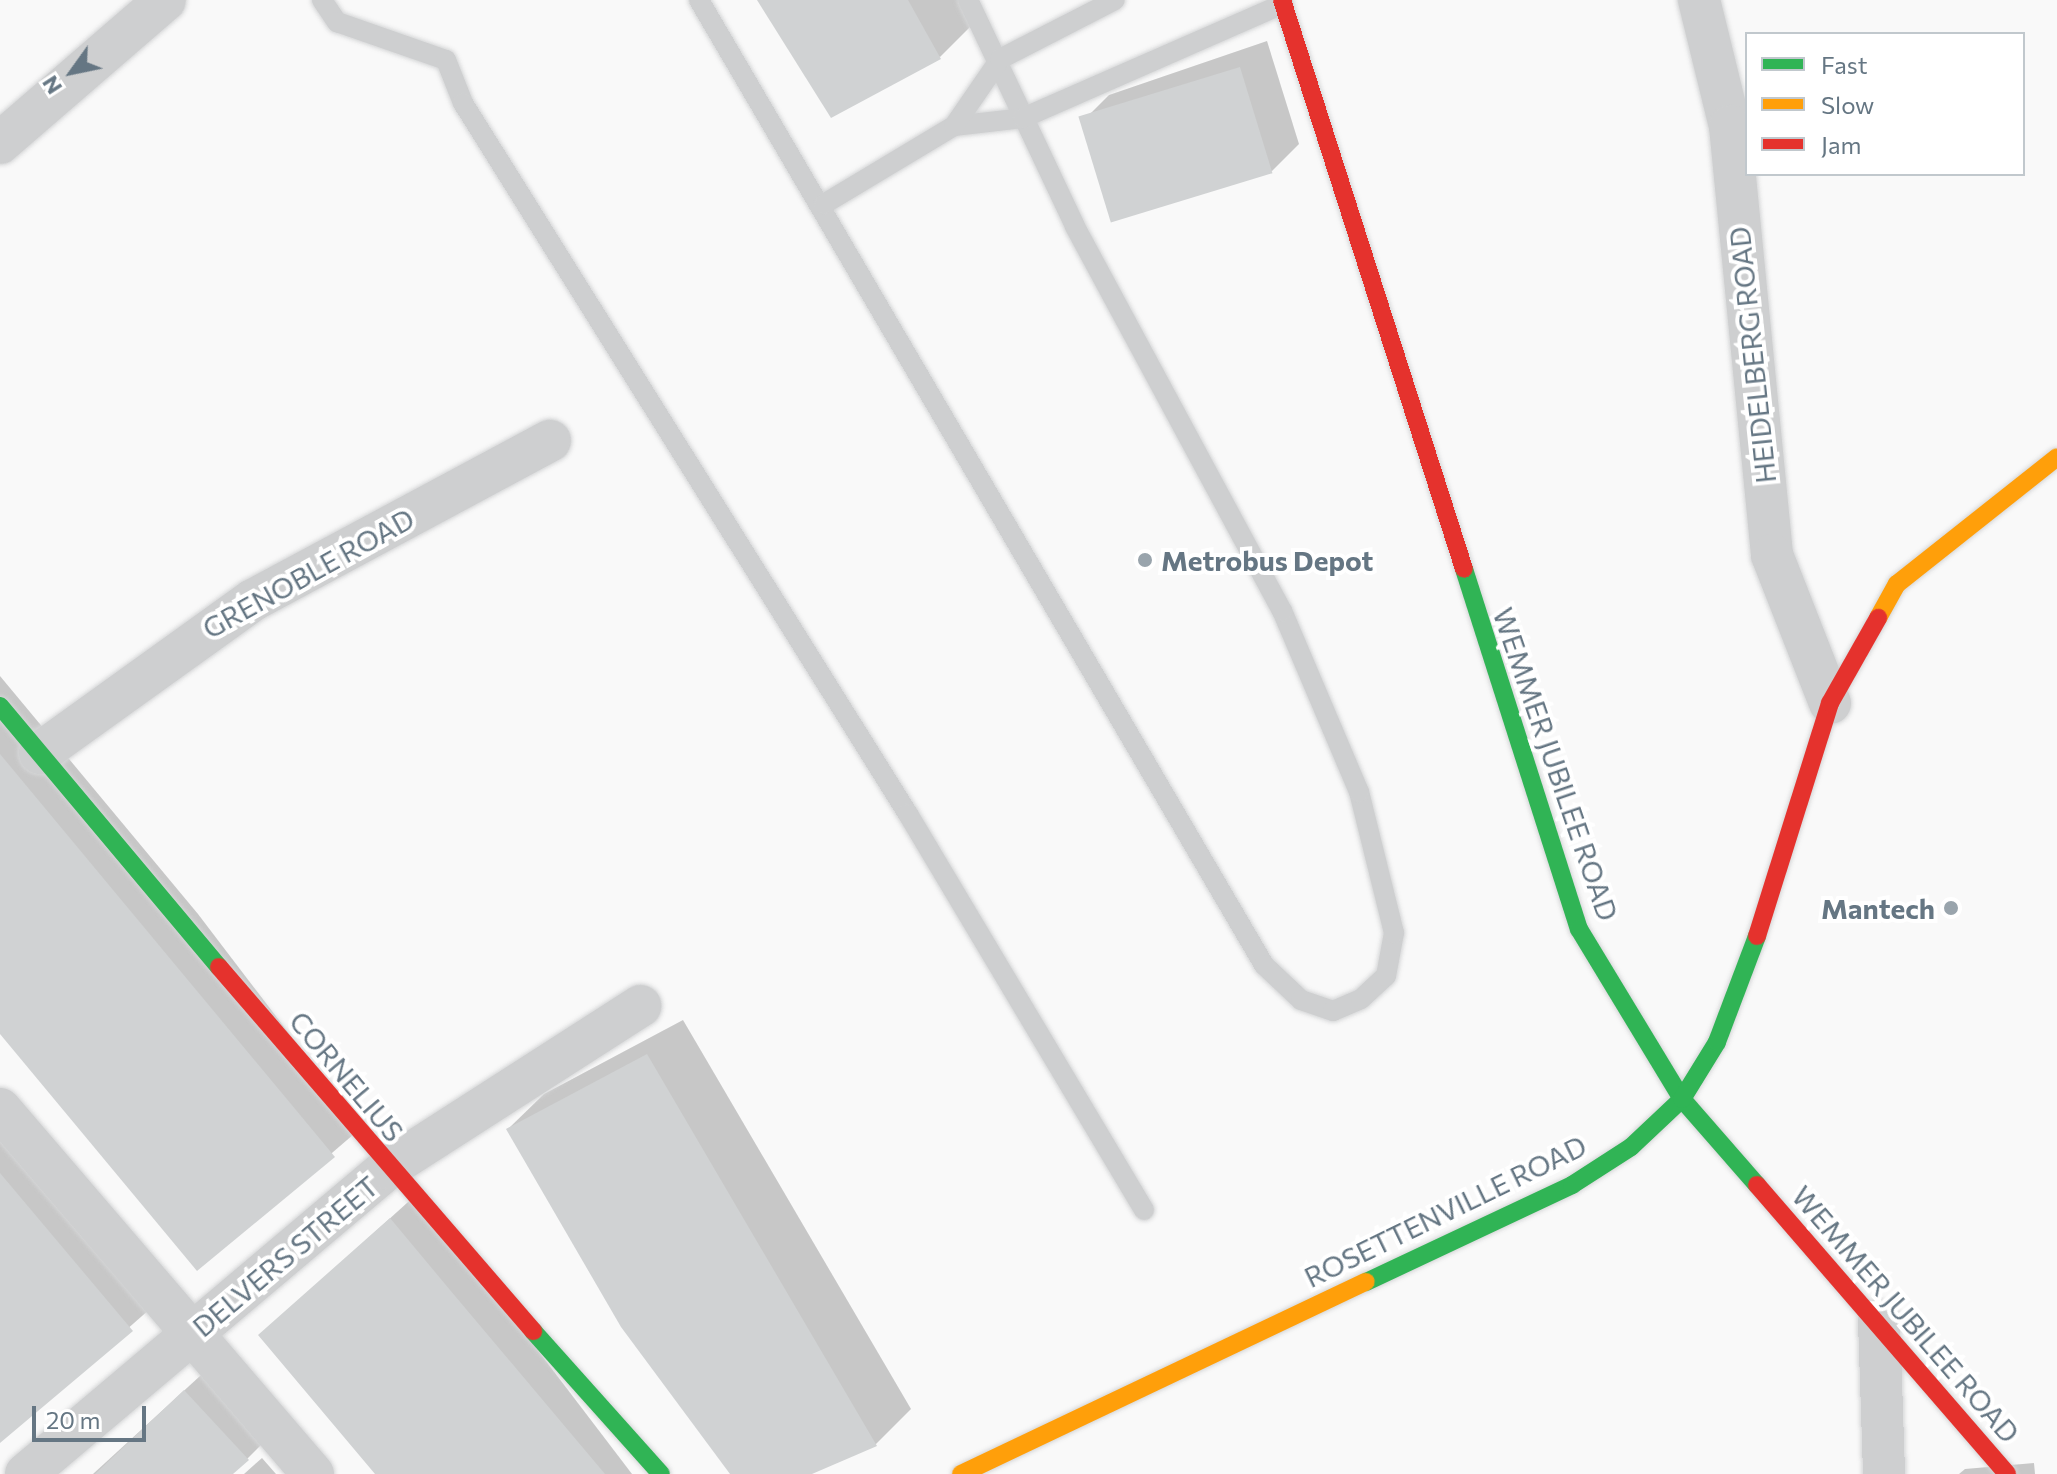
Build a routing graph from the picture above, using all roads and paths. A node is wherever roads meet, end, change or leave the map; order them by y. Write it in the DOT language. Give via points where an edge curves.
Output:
graph roads {
  1 [pos="165,0"];
  2 [pos="322,0"];
  3 [pos="699,0"];
  4 [pos="968,0"];
  5 [pos="1115,0"];
  6 [pos="1699,0"];
  7 [pos="1283,2"];
  8 [pos="1000,59"];
  9 [pos="1023,118"];
  10 [pos="954,126"];
  11 [pos="0,143"];
  12 [pos="824,204"];
  13 [pos="550,441"];
  14 [pos="2057,457"];
  15 [pos="1830,703"];
  16 [pos="0,706"];
  17 [pos="40,753"];
  18 [pos="640,1006"];
  19 [pos="1682,1099"];
  20 [pos="0,1109"];
  21 [pos="388,1168"];
  22 [pos="1144,1210"];
  23 [pos="1879,1321"];
  24 [pos="194,1334"];
  25 [pos="1004,1453"];
  26 [pos="650,1470"];
  27 [pos="26,1474"];
  28 [pos="313,1474"];
  29 [pos="961,1474"];
  30 [pos="1013,1474"];
  31 [pos="1884,1474"];
  32 [pos="2007,1474"];
  1 -- 11 [label="street"];
  2 -- 22 [label="lane" via="337,22 446,60 479,130 908,814"];
  3 -- 12 [label="lane"];
  4 -- 8 [label="lane"];
  5 -- 8 [label="lane"];
  6 -- 15 [label="street, HEIDELBERG ROAD" via="1730,126 1772,555"];
  7 -- 9 [label="lane"];
  7 -- 19 [label="street, WEMMER JUBILEE ROAD" via="1561,881 1613,990"];
  8 -- 9 [label="lane"];
  8 -- 10 [label="lane"];
  9 -- 10 [label="lane"];
  9 -- 12 [label="lane" via="1282,611 1359,792 1394,933 1386,976 1361,999 1333,1011 1301,1000 1264,965"];
  10 -- 12 [label="lane"];
  13 -- 17 [label="street, GRENOBLE ROAD" via="253,600"];
  14 -- 15 [label="street, ROSETTENVILLE ROAD" via="1897,584"];
  15 -- 19 [label="street, ROSETTENVILLE ROAD" via="1760,929 1717,1042"];
  16 -- 17 [label="street, CORNELIUS"];
  17 -- 21 [label="street, CORNELIUS"];
  18 -- 21 [label="street, DELVERS STREET"];
  19 -- 23 [label="street, WEMMER JUBILEE ROAD"];
  19 -- 25 [label="street, ROSETTENVILLE ROAD" via="1631,1147 1572,1185"];
  20 -- 24 [label="street"];
  21 -- 24 [label="street, DELVERS STREET"];
  21 -- 26 [label="street, CORNELIUS"];
  23 -- 31 [label="street"];
  23 -- 32 [label="street, WEMMER JUBILEE ROAD"];
  24 -- 27 [label="street, DELVERS STREET"];
  24 -- 28 [label="street"];
  25 -- 29 [label="street, ROSETTENVILLE ROAD"];
  25 -- 30 [label="lane"];
}
